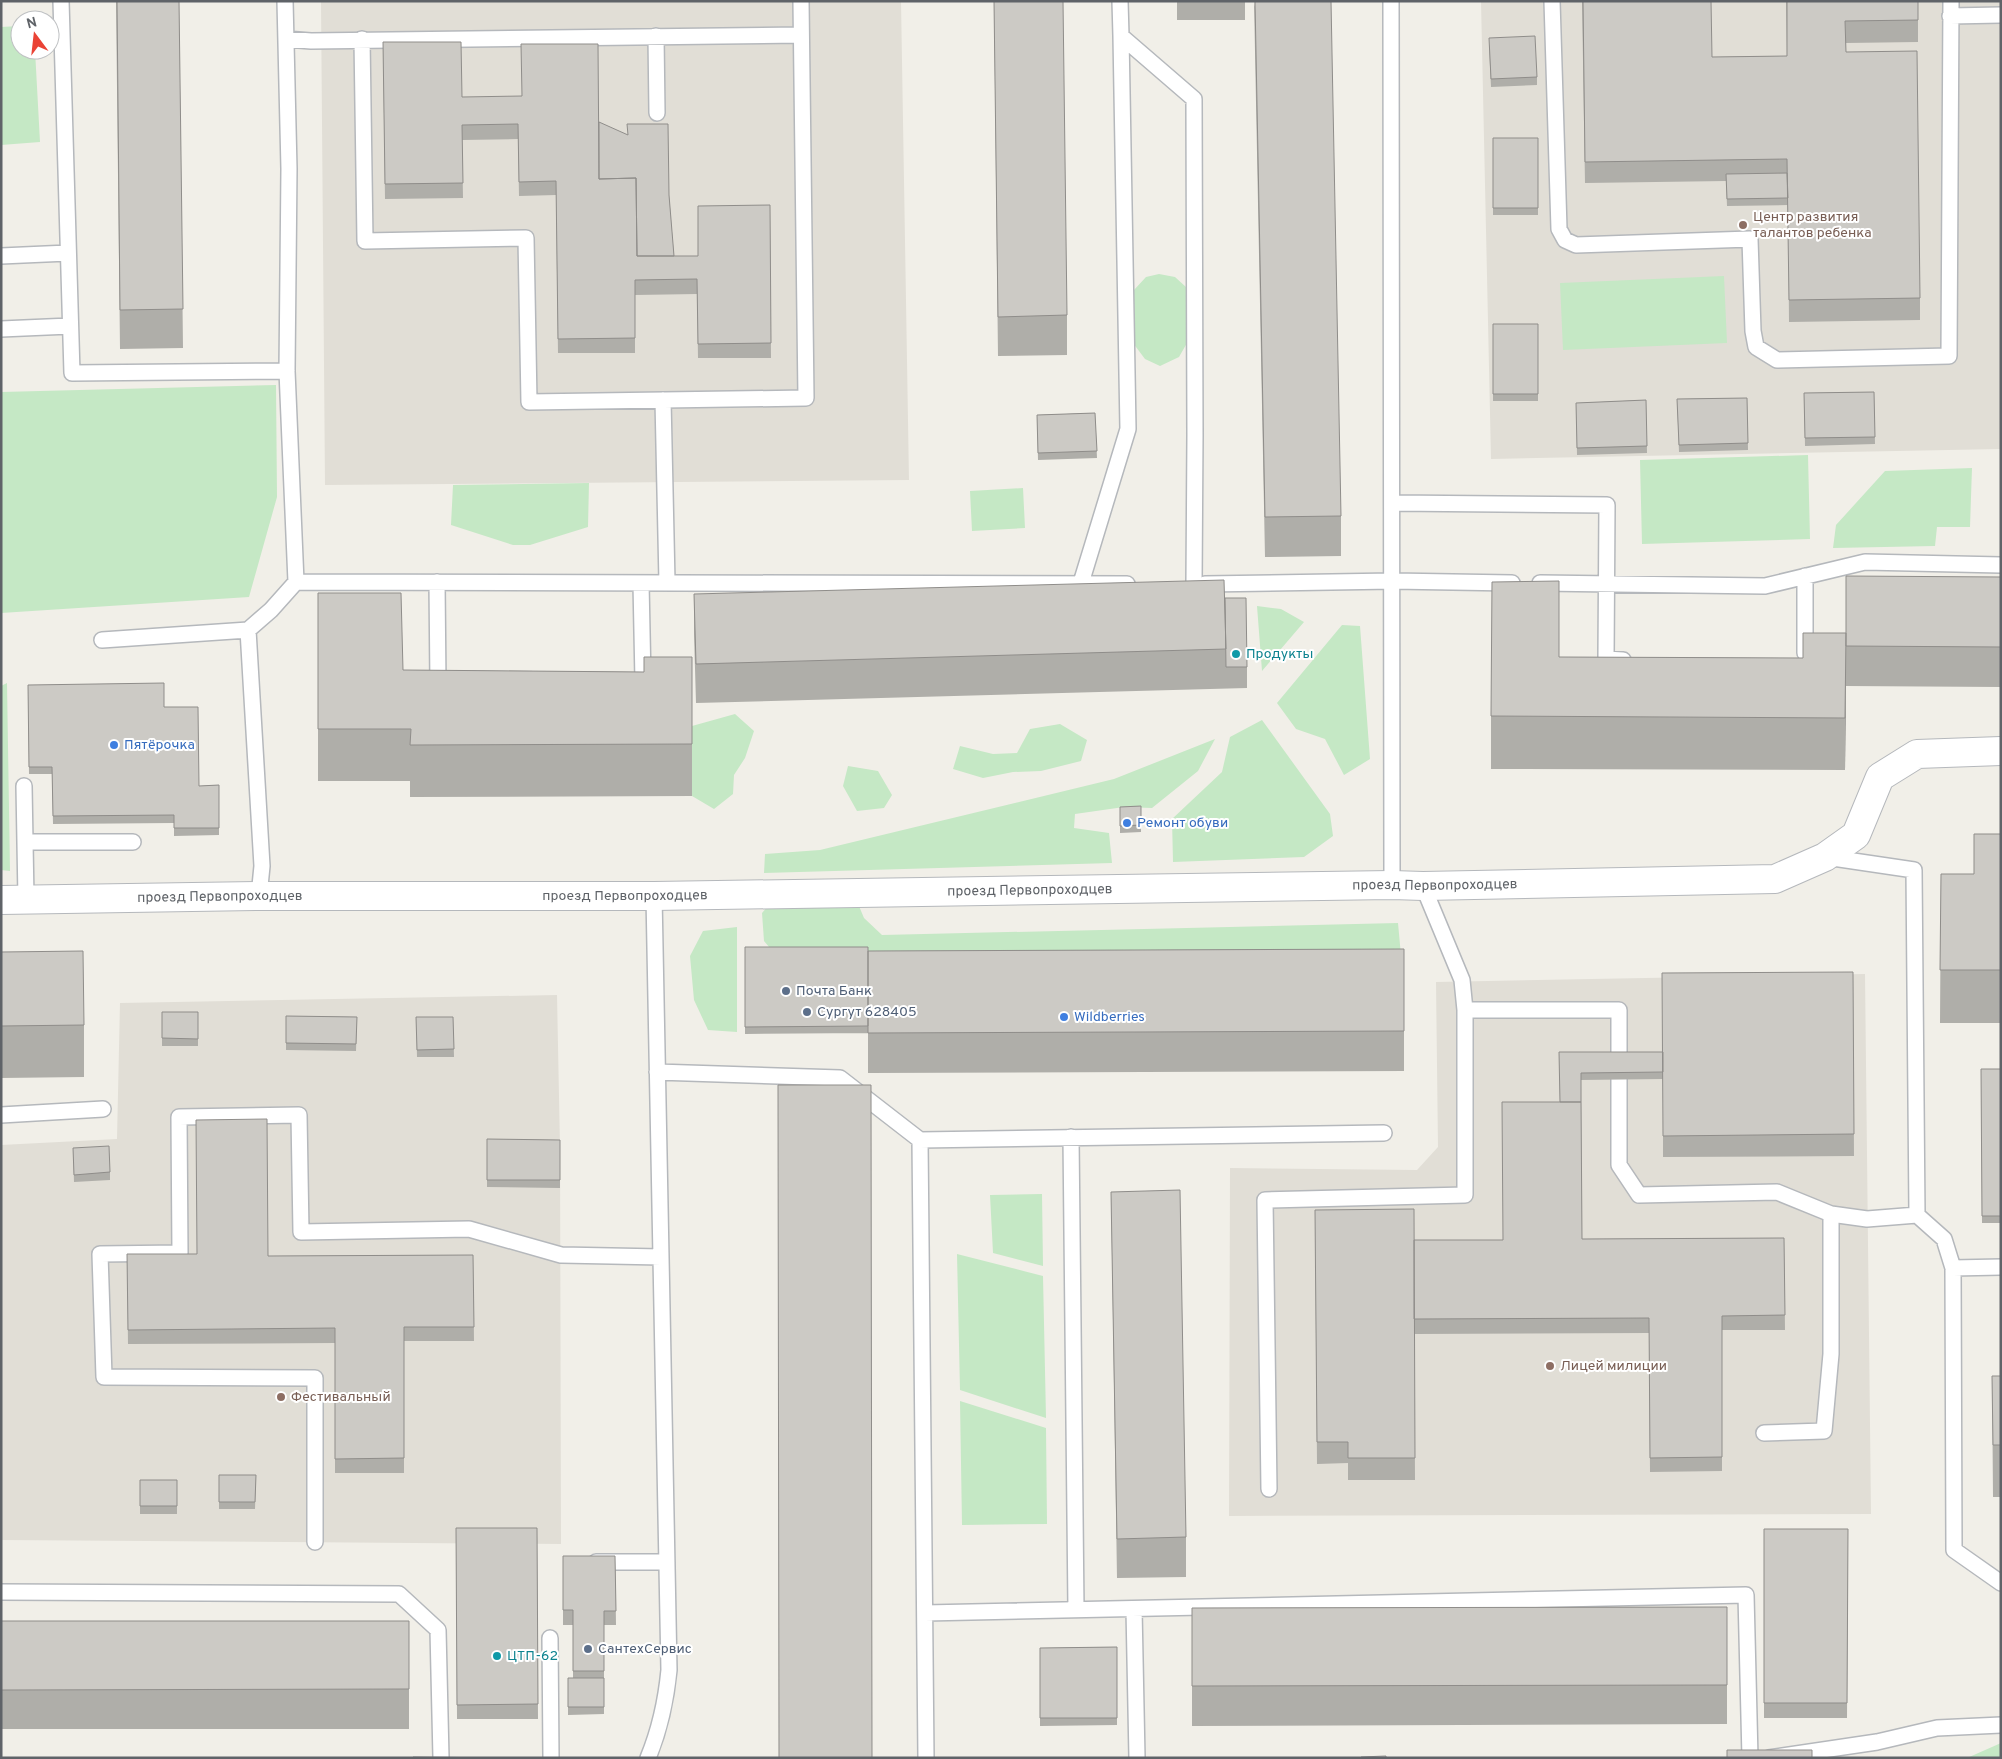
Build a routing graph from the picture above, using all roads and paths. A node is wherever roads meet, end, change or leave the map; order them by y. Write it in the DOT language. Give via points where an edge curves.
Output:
graph roads {
  1 [pos="61,1"];
  2 [pos="285,1"];
  3 [pos="801,1"];
  4 [pos="1120,1"];
  5 [pos="1391,1"];
  6 [pos="1552,1"];
  7 [pos="1951,9"];
  8 [pos="2001,15"];
  9 [pos="801,35"];
  10 [pos="656,36"];
  11 [pos="1121,36"];
  12 [pos="286,39"];
  13 [pos="362,40"];
  14 [pos="657,113"];
  15 [pos="68,253"];
  16 [pos="1,256"];
  17 [pos="70,326"];
  18 [pos="1,329"];
  19 [pos="287,371"];
  20 [pos="663,400"];
  21 [pos="1392,503"];
  22 [pos="2001,564"];
  23 [pos="1805,576"];
  24 [pos="1392,581"];
  25 [pos="296,582"];
  26 [pos="437,582"];
  27 [pos="668,582"];
  28 [pos="641,583"];
  29 [pos="1081,583"];
  30 [pos="1137,584"];
  31 [pos="1175,584"];
  32 [pos="1194,584"];
  33 [pos="1607,584"];
  34 [pos="248,630"];
  35 [pos="102,640"];
  36 [pos="1636,660"];
  37 [pos="1795,661"];
  38 [pos="614,681"];
  39 [pos="458,684"];
  40 [pos="2001,751"];
  41 [pos="24,786"];
  42 [pos="25,842"];
  43 [pos="133,842"];
  44 [pos="1825,857"];
  45 [pos="1392,884"];
  46 [pos="1423,886"];
  47 [pos="259,896"];
  48 [pos="654,896"];
  49 [pos="14,899"];
  50 [pos="1465,1010"];
  51 [pos="658,1072"];
  52 [pos="103,1109"];
  53 [pos="1,1115"];
  54 [pos="1384,1133"];
  55 [pos="1071,1138"];
  56 [pos="920,1140"];
  57 [pos="1832,1214"];
  58 [pos="1917,1214"];
  59 [pos="661,1257"];
  60 [pos="2001,1267"];
  61 [pos="1953,1268"];
  62 [pos="1764,1432"];
  63 [pos="1269,1489"];
  64 [pos="315,1542"];
  65 [pos="578,1562"];
  66 [pos="667,1562"];
  67 [pos="2001,1583"];
  68 [pos="1,1592"];
  69 [pos="1134,1609"];
  70 [pos="1076,1610"];
  71 [pos="925,1613"];
  72 [pos="550,1638"];
  73 [pos="2001,1725"];
  74 [pos="1877,1742"];
  75 [pos="440,1758"];
  76 [pos="551,1758"];
  77 [pos="648,1758"];
  78 [pos="926,1758"];
  79 [pos="1137,1758"];
  80 [pos="1750,1758"];
  81 [pos="1769,1758"];
  82 [pos="1877,1758"];
  1 -- 15 [label="lane"];
  2 -- 12 [label="lane"];
  3 -- 9 [label="lane"];
  4 -- 11 [label="lane"];
  5 -- 21 [label="lane"];
  6 -- 7 [label="lane" via="1559,229 1565,240 1576,245 1750,239 1756,347 1777,360 1949,356"];
  7 -- 8 [label="lane"];
  9 -- 10 [label="lane"];
  9 -- 20 [label="lane" via="806,398"];
  10 -- 13 [label="lane"];
  10 -- 14 [label="lane"];
  11 -- 29 [label="lane" via="1128,429"];
  11 -- 32 [label="lane" via="1194,99"];
  12 -- 13 [label="lane"];
  12 -- 19 [label="lane" via="289,170"];
  13 -- 20 [label="lane" via="365,241 526,238 528,402"];
  15 -- 16 [label="lane"];
  15 -- 17 [label="lane"];
  17 -- 18 [label="lane"];
  17 -- 19 [label="lane" via="72,374"];
  19 -- 25 [label="lane"];
  20 -- 27 [label="lane"];
  21 -- 24 [label="lane"];
  21 -- 33 [label="lane" via="1607,505"];
  22 -- 23 [label="lane" via="1865,562"];
  23 -- 33 [label="lane" via="1765,586"];
  23 -- 37 [label="lane" via="1805,661"];
  24 -- 32 [label="lane"];
  24 -- 33 [label="lane"];
  24 -- 45 [label="lane"];
  25 -- 26 [label="lane"];
  25 -- 34 [label="lane"];
  26 -- 28 [label="lane"];
  26 -- 39 [label="lane" via="438,684"];
  27 -- 28 [label="lane"];
  27 -- 29 [label="lane"];
  28 -- 38 [label="lane" via="643,681"];
  29 -- 30 [label="lane"];
  31 -- 32 [label="lane"];
  33 -- 36 [label="lane" via="1606,660"];
  34 -- 35 [label="lane"];
  34 -- 47 [label="lane" via="262,866"];
  40 -- 44 [label="street, проезд Первопроходцев" via="1917,754 1880,778 1856,835"];
  41 -- 42 [label="lane"];
  42 -- 43 [label="lane"];
  42 -- 49 [label="lane"];
  44 -- 46 [label="street, проезд Первопроходцев" via="1775,879"];
  44 -- 58 [label="lane" via="1914,870"];
  45 -- 46 [label="street, проезд Первопроходцев"];
  45 -- 48 [label="street, проезд Первопроходцев"];
  46 -- 50 [label="lane" via="1462,980"];
  47 -- 48 [label="street, проезд Первопроходцев"];
  47 -- 49 [label="street, проезд Первопроходцев"];
  48 -- 51 [label="lane"];
  50 -- 57 [label="lane" via="1619,1010 1619,1165 1639,1195 1777,1192"];
  50 -- 63 [label="lane" via="1465,1194 1265,1200"];
  51 -- 56 [label="lane" via="840,1078"];
  51 -- 59 [label="lane"];
  52 -- 53 [label="lane"];
  54 -- 55 [label="lane"];
  55 -- 56 [label="lane"];
  55 -- 70 [label="lane"];
  56 -- 71 [label="lane"];
  57 -- 58 [label="lane" via="1867,1219"];
  57 -- 62 [label="lane" via="1831,1354 1824,1431"];
  58 -- 61 [label="lane" via="1944,1239"];
  59 -- 64 [label="lane" via="561,1254 469,1230 301,1232 299,1115 178,1117 180,1253 100,1254 104,1377 315,1378"];
  59 -- 66 [label="lane"];
  60 -- 61 [label="lane"];
  61 -- 67 [label="lane" via="1954,1550"];
  65 -- 66 [label="lane"];
  66 -- 77 [label="lane" via="669,1670 665,1705"];
  68 -- 75 [label="lane" via="399,1594 438,1630"];
  69 -- 70 [label="lane"];
  69 -- 79 [label="lane"];
  69 -- 80 [label="lane" via="1746,1595"];
  70 -- 71 [label="lane"];
  71 -- 78 [label="lane"];
  72 -- 76 [label="lane"];
  73 -- 74 [label="lane" via="1937,1728"];
  74 -- 81 [label="lane"];
  74 -- 82 [label="lane"];
}
